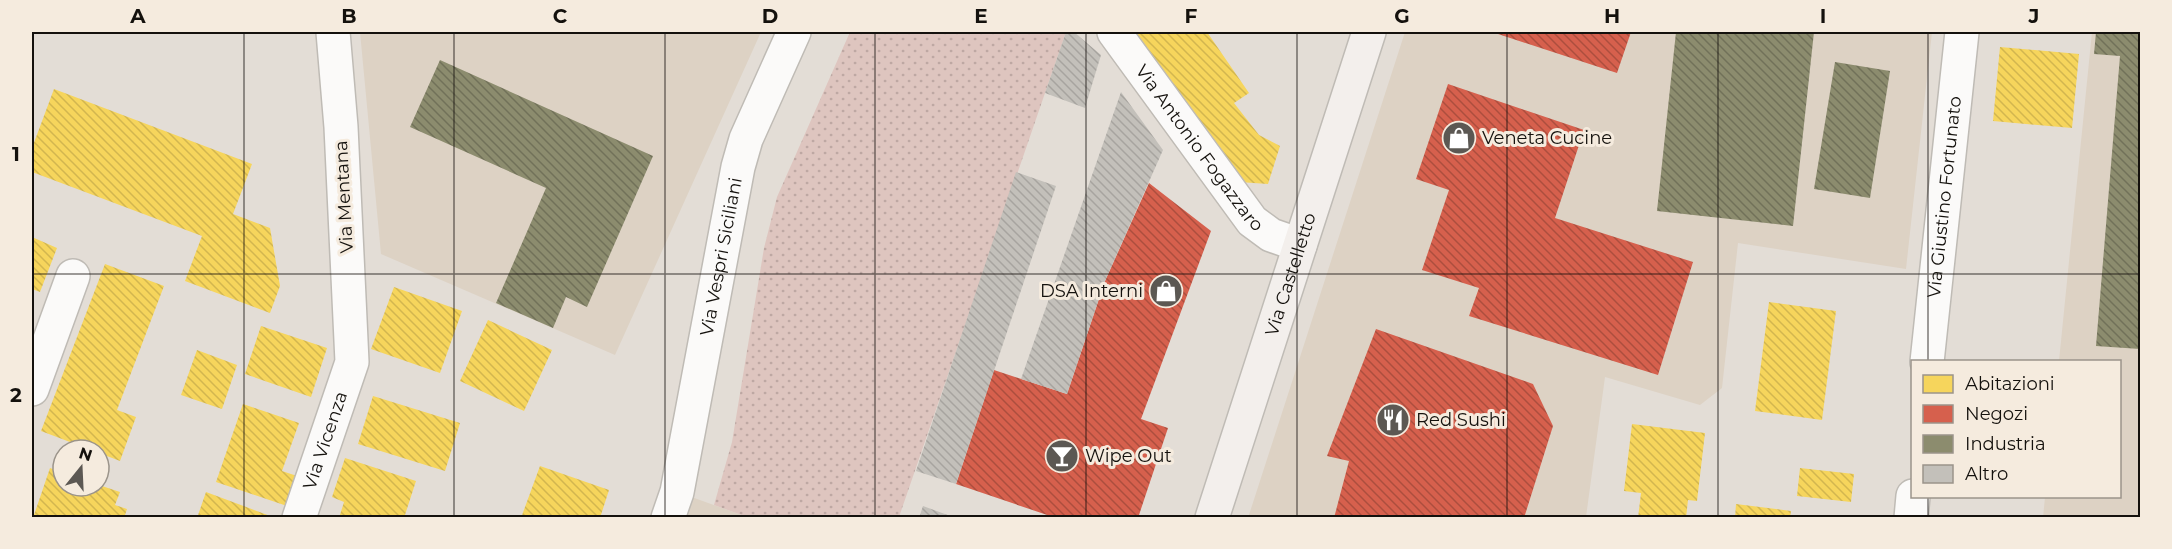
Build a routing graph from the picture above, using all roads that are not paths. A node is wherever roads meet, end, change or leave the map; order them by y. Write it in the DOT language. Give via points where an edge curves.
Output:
graph roads {
  1 [pos="333,32"];
  2 [pos="794,32"];
  3 [pos="1114,32"];
  4 [pos="1369,32"];
  5 [pos="1962,32"];
  6 [pos="1300,245"];
  7 [pos="73,276"];
  8 [pos="1927,360"];
  9 [pos="352,363"];
  10 [pos="32,389"];
  11 [pos="1913,498"];
  12 [pos="673,505"];
  13 [pos="299,518"];
  14 [pos="1212,518"];
  15 [pos="1911,518"];
  1 -- 9 [label="street, Via Mentana"];
  2 -- 12 [label="street, Via Vespri Siciliani" via="746,139 738,167"];
  3 -- 6 [label="street, Via Antonio Fogazzaro" via="1252,221 1271,235"];
  4 -- 6 [label="main road, Via Castelletto"];
  5 -- 8 [label="street, Via Giustino Fortunato"];
  6 -- 14 [label="main road, Via Castelletto"];
  7 -- 10 [label="street"];
  9 -- 13 [label="street, Via Vicenza"];
  11 -- 15 [label="street"];
}
